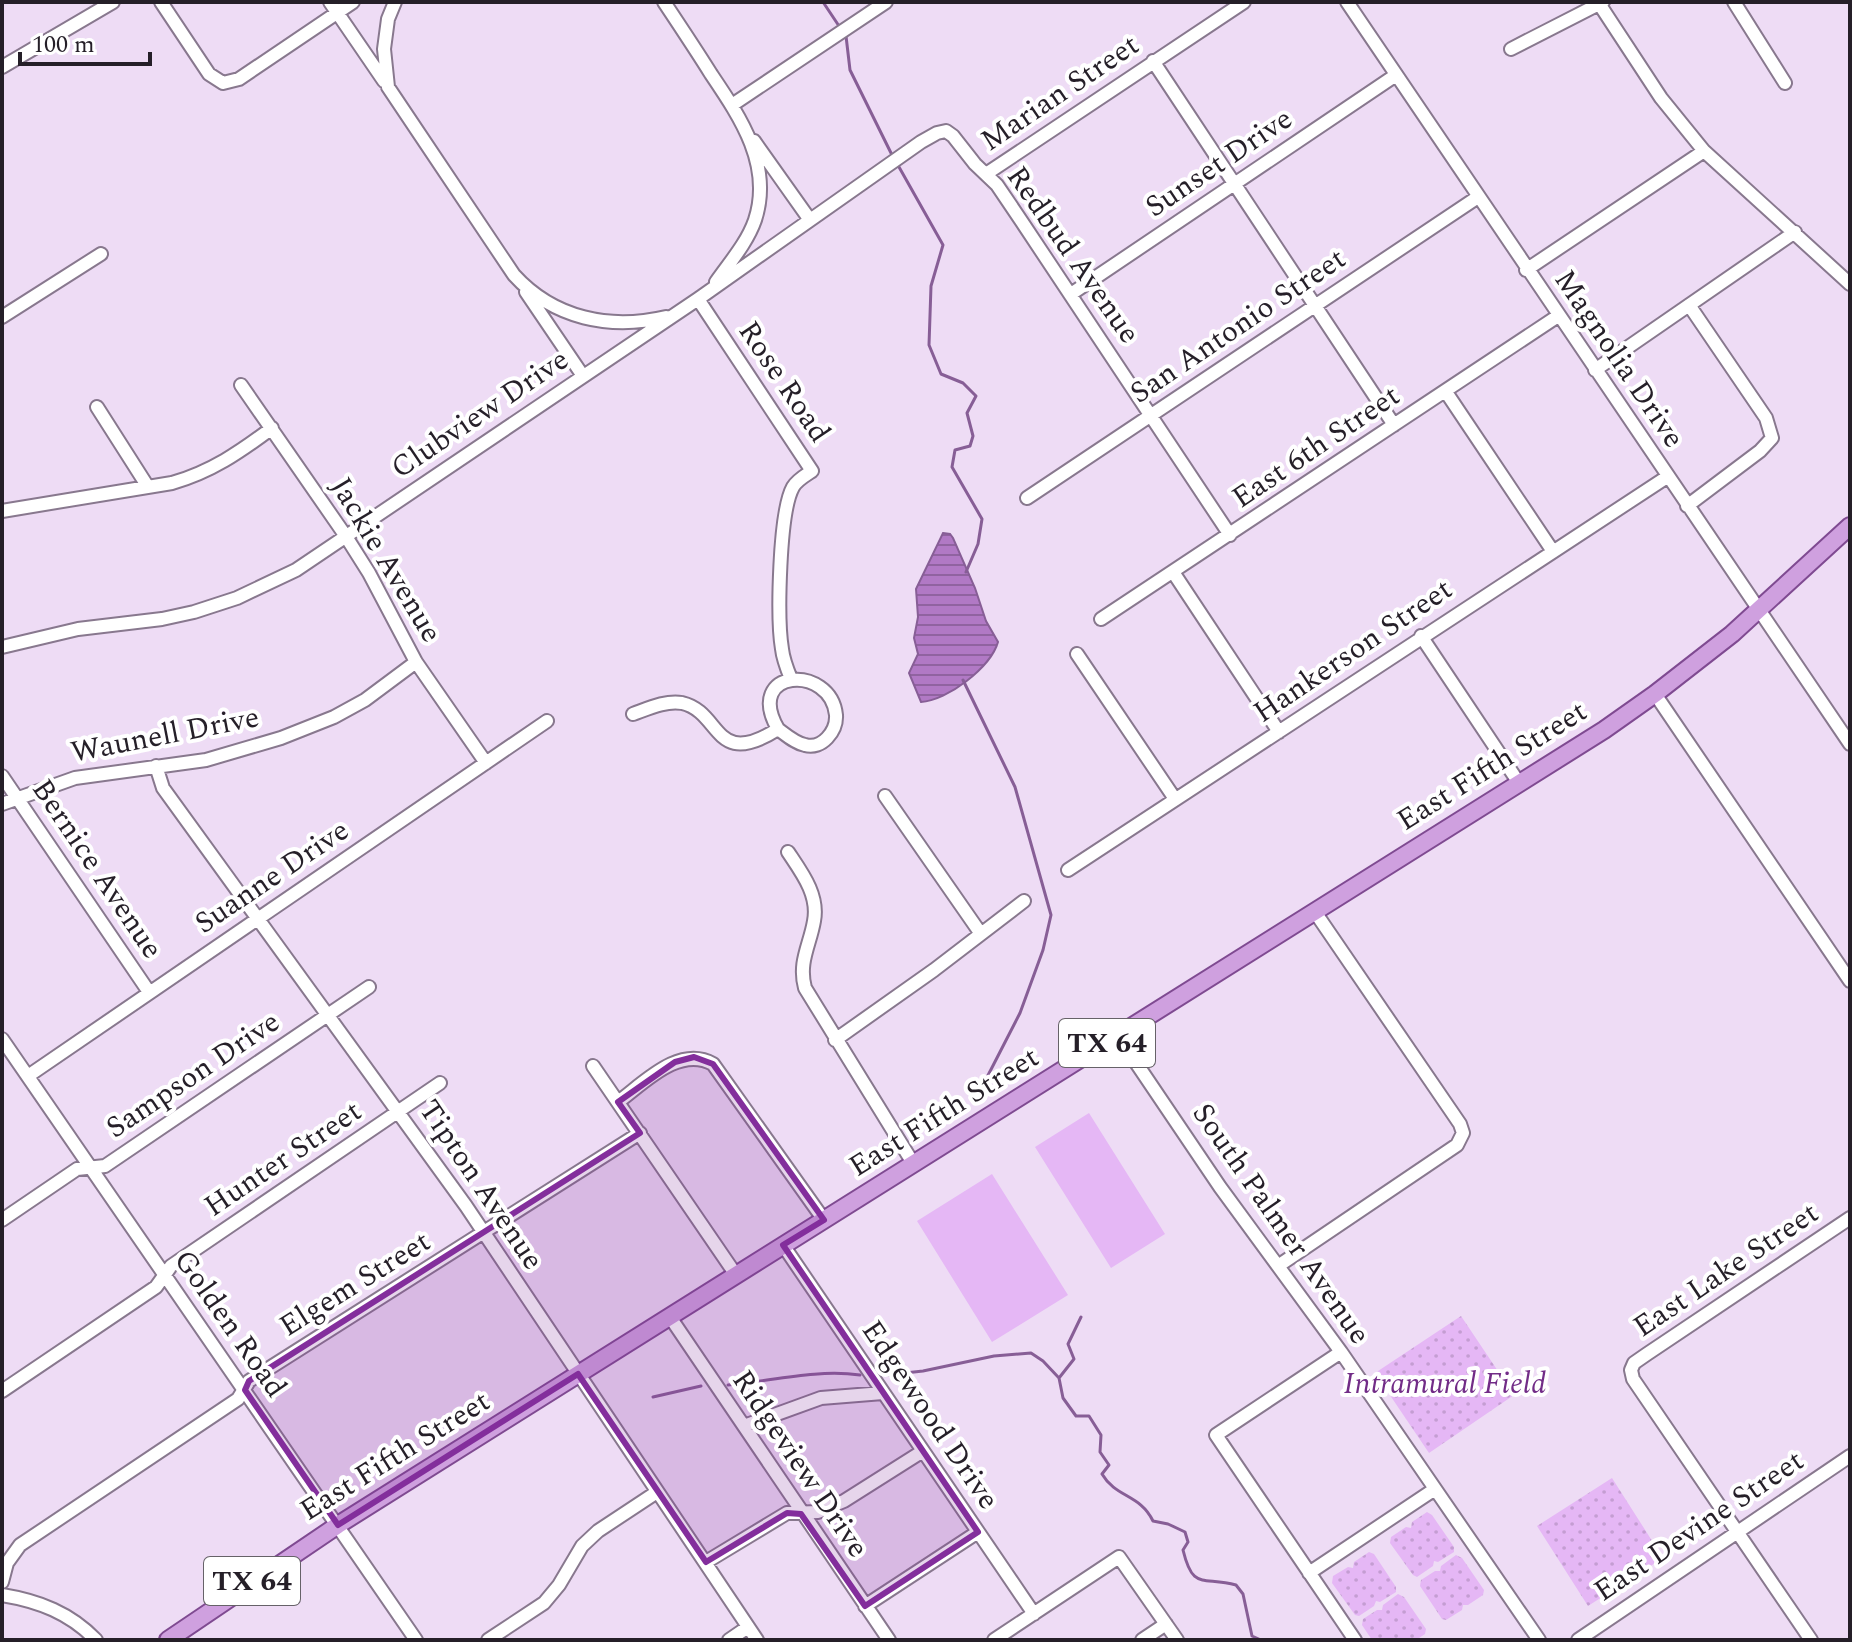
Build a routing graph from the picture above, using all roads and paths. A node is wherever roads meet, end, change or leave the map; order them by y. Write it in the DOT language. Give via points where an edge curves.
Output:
graph roads {
  1 [pos="111,2"];
  2 [pos="161,2"];
  3 [pos="353,2"];
  4 [pos="395,2"];
  5 [pos="664,2"];
  6 [pos="886,2"];
  7 [pos="1244,2"];
  8 [pos="1734,2"];
  9 [pos="1600,3"];
  10 [pos="1353,4"];
  11 [pos="334,7"];
  12 [pos="1511,49"];
  13 [pos="1153,61"];
  14 [pos="2,67"];
  15 [pos="1396,75"];
  16 [pos="1785,83"];
  17 [pos="388,87"];
  18 [pos="732,105"];
  19 [pos="747,131"];
  20 [pos="946,131"];
  21 [pos="1704,151"];
  22 [pos="986,174"];
  23 [pos="1235,184"];
  24 [pos="1478,197"];
  25 [pos="810,220"];
  26 [pos="1795,232"];
  27 [pos="101,254"];
  28 [pos="1526,270"];
  29 [pos="514,275"];
  30 [pos="1850,284"];
  31 [pos="1071,294"];
  32 [pos="704,295"];
  33 [pos="1689,305"];
  34 [pos="1315,306"];
  35 [pos="672,316"];
  36 [pos="1558,316"];
  37 [pos="2,317"];
  38 [pos="1595,370"];
  39 [pos="583,376"];
  40 [pos="241,385"];
  41 [pos="1446,392"];
  42 [pos="97,407"];
  43 [pos="1151,416"];
  44 [pos="1394,425"];
  45 [pos="272,428"];
  46 [pos="1667,477"];
  47 [pos="148,487"];
  48 [pos="1027,498"];
  49 [pos="1687,506"];
  50 [pos="2,511"];
  51 [pos="1850,526"];
  52 [pos="345,535"];
  53 [pos="1230,535"];
  54 [pos="1552,550"];
  55 [pos="1173,572"];
  56 [pos="1759,611"];
  57 [pos="1101,619"];
  58 [pos="1421,636"];
  59 [pos="2,647"];
  60 [pos="1077,654"];
  61 [pos="416,662"];
  62 [pos="791,679"];
  63 [pos="1655,694"];
  64 [pos="633,714"];
  65 [pos="547,721"];
  66 [pos="778,729"];
  67 [pos="1279,732"];
  68 [pos="1850,744"];
  69 [pos="486,763"];
  70 [pos="156,766"];
  71 [pos="2,776"];
  72 [pos="1519,783"];
  73 [pos="885,796"];
  74 [pos="18,797"];
  75 [pos="1175,799"];
  76 [pos="2,804"];
  77 [pos="788,852"];
  78 [pos="1068,870"];
  79 [pos="1024,901"];
  80 [pos="1315,912"];
  81 [pos="256,919"];
  82 [pos="981,934"];
  83 [pos="1850,981"];
  84 [pos="369,987"];
  85 [pos="149,992"];
  86 [pos="328,1015"];
  87 [pos="1118,1036"];
  88 [pos="2,1039"];
  89 [pos="835,1040"];
  90 [pos="593,1066"];
  91 [pos="28,1076"];
  92 [pos="440,1083"];
  93 [pos="618,1102"];
  94 [pos="399,1111"];
  95 [pos="640,1133"];
  96 [pos="913,1163"];
  97 [pos="90,1168"];
  98 [pos="1850,1218"];
  99 [pos="2,1220"];
  100 [pos="824,1220"];
  101 [pos="485,1234"];
  102 [pos="783,1245"];
  103 [pos="1278,1266"];
  104 [pos="736,1275"];
  105 [pos="165,1278"];
  106 [pos="670,1317"];
  107 [pos="1341,1352"];
  108 [pos="578,1374"];
  109 [pos="245,1390"];
  110 [pos="2,1391"];
  111 [pos="883,1393"];
  112 [pos="744,1426"];
  113 [pos="923,1451"];
  114 [pos="1848,1463"];
  115 [pos="1435,1489"];
  116 [pos="657,1492"];
  117 [pos="801,1514"];
  118 [pos="338,1525"];
  119 [pos="978,1532"];
  120 [pos="1737,1532"];
  121 [pos="706,1562"];
  122 [pos="1309,1573"];
  123 [pos="2,1582"];
  124 [pos="2,1595"];
  125 [pos="865,1606"];
  126 [pos="1034,1614"];
  127 [pos="1166,1624"];
  128 [pos="748,1627"];
  129 [pos="96,1640"];
  130 [pos="168,1640"];
  131 [pos="416,1640"];
  132 [pos="488,1640"];
  133 [pos="729,1640"];
  134 [pos="757,1640"];
  135 [pos="889,1640"];
  136 [pos="994,1640"];
  137 [pos="1142,1640"];
  138 [pos="1177,1640"];
  139 [pos="1355,1640"];
  140 [pos="1539,1640"];
  141 [pos="1578,1640"];
  142 [pos="1811,1640"];
  1 -- 14 [label="street"];
  2 -- 11 [label="street" via="209,74 231,82"];
  3 -- 11 [label="street"];
  4 -- 17 [label="street" via="384,49"];
  5 -- 18 [label="street"];
  6 -- 18 [label="street"];
  7 -- 13 [label="street, Marian Street"];
  8 -- 16 [label="street"];
  9 -- 12 [label="street"];
  9 -- 21 [label="street" via="1661,98"];
  10 -- 15 [label="street, Magnolia Drive"];
  11 -- 17 [label="street"];
  13 -- 22 [label="street, Marian Street"];
  13 -- 23 [label="street"];
  15 -- 23 [label="street, Sunset Drive"];
  15 -- 24 [label="street, Magnolia Drive"];
  17 -- 29 [label="street"];
  18 -- 19 [label="street"];
  19 -- 25 [label="street"];
  19 -- 32 [label="street" via="759,174 758,208 745,241"];
  20 -- 22 [label="street, Redbud Avenue"];
  20 -- 25 [label="street, Clubview Drive" via="921,142"];
  21 -- 26 [label="street"];
  21 -- 28 [label="street"];
  22 -- 31 [label="street, Redbud Avenue"];
  23 -- 31 [label="street, Sunset Drive"];
  23 -- 34 [label="street"];
  24 -- 28 [label="street, Magnolia Drive"];
  24 -- 34 [label="street, San Antonio Street"];
  25 -- 32 [label="street, Clubview Drive"];
  26 -- 30 [label="street"];
  26 -- 33 [label="street"];
  27 -- 37 [label="street"];
  28 -- 36 [label="street, Magnolia Drive"];
  29 -- 35 [label="street" via="539,298 584,319 634,322"];
  29 -- 39 [label="street"];
  31 -- 43 [label="street, Redbud Avenue"];
  32 -- 35 [label="street, Clubview Drive"];
  32 -- 62 [label="street, Rose Road" via="812,471 792,489 783,534 780,634"];
  33 -- 38 [label="street"];
  33 -- 49 [label="street" via="1766,418 1772,438"];
  34 -- 43 [label="street, San Antonio Street"];
  34 -- 44 [label="street"];
  35 -- 39 [label="street, Clubview Drive"];
  36 -- 38 [label="street, Magnolia Drive"];
  36 -- 41 [label="street, East 6th Street"];
  38 -- 46 [label="street, Magnolia Drive"];
  39 -- 52 [label="street, Clubview Drive"];
  40 -- 45 [label="street, Jackie Avenue"];
  41 -- 44 [label="street, East 6th Street"];
  41 -- 54 [label="street"];
  42 -- 47 [label="street"];
  43 -- 48 [label="street, San Antonio Street"];
  43 -- 53 [label="street, Redbud Avenue"];
  44 -- 53 [label="street, East 6th Street"];
  45 -- 47 [label="street" via="212,469"];
  45 -- 52 [label="street, Jackie Avenue"];
  46 -- 49 [label="street, Magnolia Drive"];
  46 -- 54 [label="street, Hankerson Street"];
  47 -- 50 [label="street"];
  49 -- 56 [label="street, Magnolia Drive"];
  51 -- 56 [label="main road, East Fifth Street / TX 64"];
  52 -- 59 [label="street, Clubview Drive" via="296,570 213,606"];
  52 -- 61 [label="street, Jackie Avenue"];
  53 -- 55 [label="street, East 6th Street"];
  54 -- 58 [label="street, Hankerson Street"];
  55 -- 57 [label="street, East 6th Street"];
  55 -- 67 [label="street"];
  56 -- 63 [label="main road, East Fifth Street / TX 64"];
  56 -- 68 [label="street, Magnolia Drive"];
  58 -- 67 [label="street, Hankerson Street"];
  58 -- 72 [label="street"];
  60 -- 75 [label="street"];
  61 -- 69 [label="street, Jackie Avenue"];
  61 -- 70 [label="street, Waunell Drive" via="365,700 307,729 206,760"];
  62 -- 66 [label="street" via="769,702"];
  62 -- 66 [label="street" via="805,680 825,694 834,708 834,726 822,742 811,746"];
  63 -- 72 [label="main road, East Fifth Street / TX 64"];
  63 -- 83 [label="street"];
  64 -- 66 [label="street" via="681,703 720,735 739,743"];
  65 -- 69 [label="street, Suanne Drive"];
  67 -- 75 [label="street, Hankerson Street"];
  69 -- 81 [label="street, Suanne Drive"];
  70 -- 74 [label="street, Waunell Drive" via="75,778"];
  70 -- 81 [label="street, Tipton Avenue" via="163,788"];
  71 -- 74 [label="street, Bernice Avenue"];
  72 -- 80 [label="main road, East Fifth Street / TX 64"];
  73 -- 82 [label="street"];
  74 -- 76 [label="street, Waunell Drive"];
  74 -- 85 [label="street, Bernice Avenue"];
  75 -- 78 [label="street, Hankerson Street"];
  77 -- 89 [label="street" via="810,887 815,911 802,977"];
  79 -- 82 [label="street"];
  80 -- 87 [label="main road, East Fifth Street / TX 64"];
  80 -- 103 [label="street" via="1463,1133 1457,1145"];
  81 -- 85 [label="street, Suanne Drive"];
  81 -- 86 [label="street, Tipton Avenue"];
  82 -- 89 [label="street"];
  84 -- 86 [label="street, Sampson Drive"];
  85 -- 91 [label="street, Suanne Drive"];
  86 -- 94 [label="street, Tipton Avenue"];
  86 -- 97 [label="street, Sampson Drive" via="105,1166"];
  87 -- 96 [label="main road, East Fifth Street / TX 64"];
  87 -- 103 [label="street, South Palmer Avenue"];
  88 -- 91 [label="street, Golden Road"];
  89 -- 96 [label="street"];
  90 -- 93 [label="street"];
  91 -- 97 [label="street, Golden Road"];
  92 -- 94 [label="street, Hunter Street"];
  93 -- 95 [label="street"];
  93 -- 100 [label="street" via="684,1058 713,1064"];
  94 -- 101 [label="street, Tipton Avenue"];
  94 -- 105 [label="street, Hunter Street" via="171,1266"];
  95 -- 101 [label="street, Elgem Street"];
  95 -- 104 [label="street"];
  96 -- 100 [label="main road, East Fifth Street / TX 64"];
  97 -- 99 [label="street, Sampson Drive" via="77,1169"];
  97 -- 105 [label="street, Golden Road"];
  98 -- 120 [label="street, East Lake Street" via="1632,1367 1633,1379"];
  100 -- 102 [label="main road, East Fifth Street / TX 64"];
  101 -- 108 [label="street, Tipton Avenue"];
  101 -- 109 [label="street, Elgem Street" via="249,1381"];
  102 -- 104 [label="main road, East Fifth Street / TX 64"];
  102 -- 111 [label="street, Edgewood Drive"];
  103 -- 107 [label="street, South Palmer Avenue"];
  104 -- 106 [label="main road, East Fifth Street / TX 64"];
  105 -- 109 [label="street, Golden Road"];
  105 -- 110 [label="street, Hunter Street"];
  106 -- 108 [label="main road, East Fifth Street / TX 64"];
  106 -- 112 [label="street, Ridgeview Drive"];
  107 -- 115 [label="street, South Palmer Avenue"];
  107 -- 122 [label="street" via="1216,1435"];
  108 -- 116 [label="street, Tipton Avenue"];
  108 -- 118 [label="main road, East Fifth Street / TX 64"];
  109 -- 118 [label="street, Golden Road"];
  109 -- 123 [label="street, Elgem Street" via="20,1545"];
  111 -- 112 [label="street" via="821,1398"];
  111 -- 113 [label="street, Edgewood Drive"];
  112 -- 117 [label="street, Ridgeview Drive"];
  113 -- 117 [label="street" via="844,1501"];
  113 -- 119 [label="street, Edgewood Drive"];
  114 -- 120 [label="street, East Devine Street"];
  115 -- 122 [label="street"];
  115 -- 140 [label="street, South Palmer Avenue"];
  116 -- 121 [label="street, Tipton Avenue"];
  116 -- 132 [label="street" via="598,1531 544,1603"];
  117 -- 121 [label="street" via="787,1513"];
  117 -- 125 [label="street, Ridgeview Drive"];
  118 -- 130 [label="main road, East Fifth Street / TX 64"];
  118 -- 131 [label="street, Golden Road"];
  119 -- 125 [label="street"];
  119 -- 126 [label="street, Edgewood Drive"];
  120 -- 141 [label="street, East Devine Street"];
  120 -- 142 [label="street"];
  121 -- 128 [label="street, Tipton Avenue"];
  122 -- 139 [label="street"];
  124 -- 129 [label="street" via="57,1610"];
  125 -- 135 [label="street, Ridgeview Drive"];
  126 -- 127 [label="street" via="1119,1557"];
  126 -- 136 [label="street"];
  127 -- 137 [label="street"];
  127 -- 138 [label="street"];
  128 -- 133 [label="street"];
  128 -- 134 [label="street, Tipton Avenue"];
}
